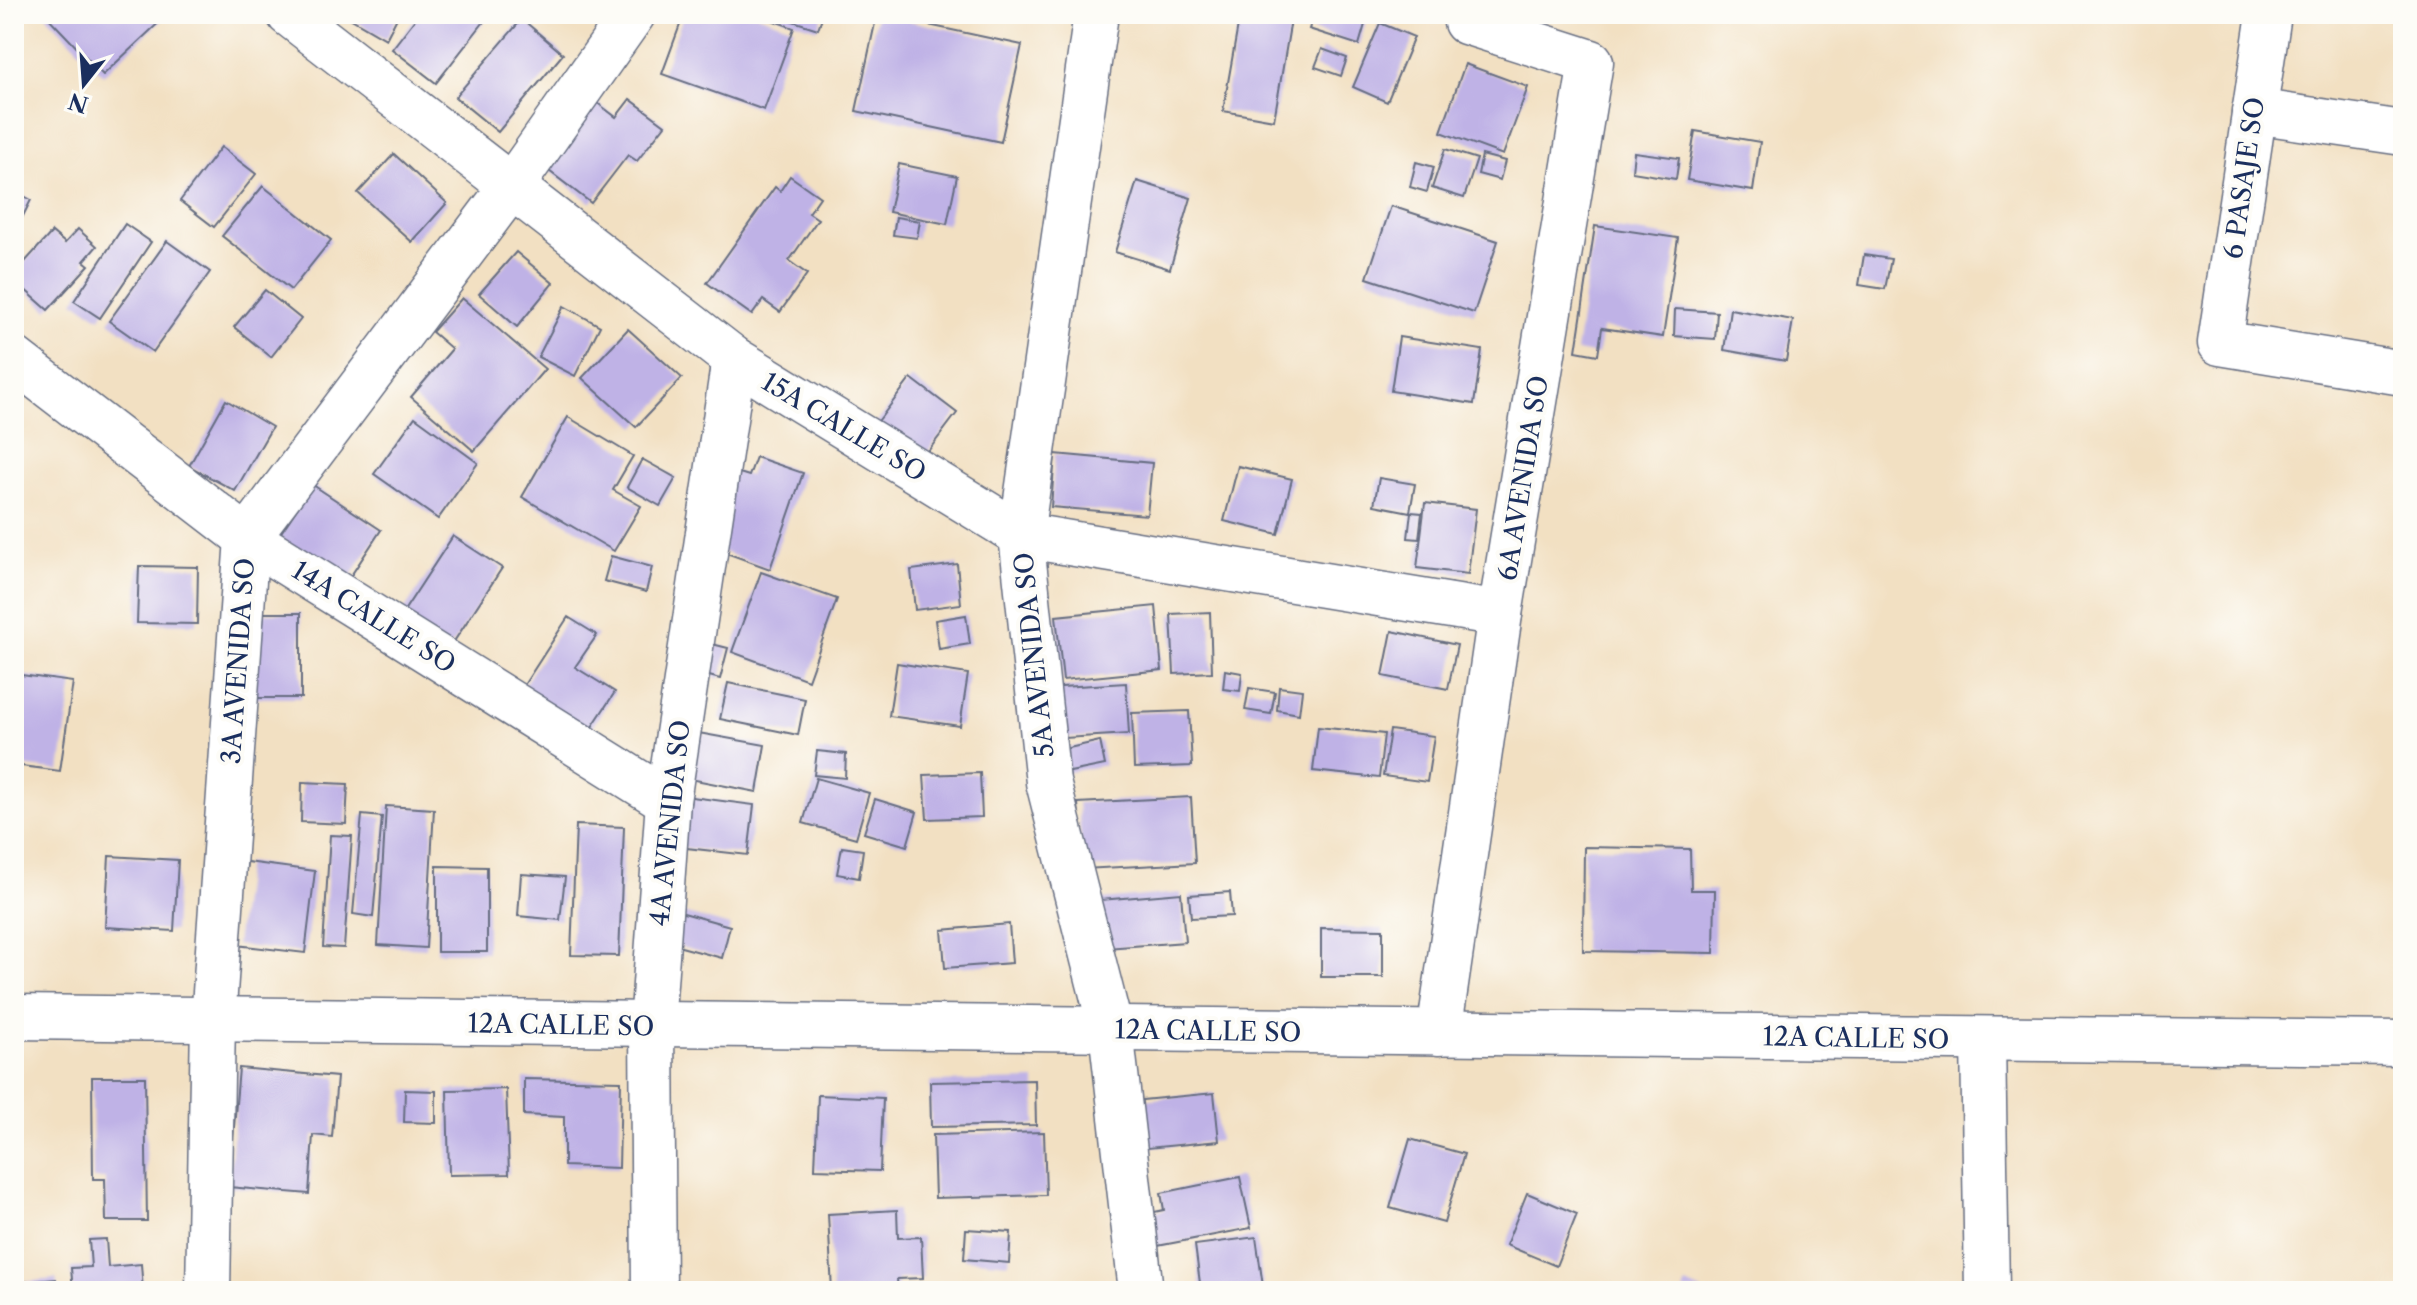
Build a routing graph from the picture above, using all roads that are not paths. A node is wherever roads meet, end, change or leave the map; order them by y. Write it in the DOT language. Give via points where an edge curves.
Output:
graph roads {
  1 [pos="289,14"];
  2 [pos="633,14"];
  3 [pos="1096,14"];
  4 [pos="2269,14"];
  5 [pos="1459,17"];
  6 [pos="2254,111"];
  7 [pos="2403,133"];
  8 [pos="511,187"];
  9 [pos="14,359"];
  10 [pos="734,359"];
  11 [pos="2403,373"];
  12 [pos="1021,535"];
  13 [pos="247,538"];
  14 [pos="1500,614"];
  15 [pos="668,801"];
  16 [pos="14,1017"];
  17 [pos="213,1021"];
  18 [pos="652,1026"];
  19 [pos="1111,1030"];
  20 [pos="1439,1033"];
  21 [pos="1983,1039"];
  22 [pos="2403,1043"];
  23 [pos="208,1291"];
  24 [pos="654,1291"];
  25 [pos="1141,1291"];
  26 [pos="1987,1291"];
  1 -- 8 [label="street, 15A CALLE SO"];
  2 -- 8 [label="street, 3A AVENIDA SO"];
  3 -- 12 [label="street, 5A AVENIDA SO"];
  4 -- 6 [label="street, 6 PASAJE SO"];
  5 -- 14 [label="street, 6A AVENIDA SO" via="1591,62"];
  6 -- 7 [label="street"];
  6 -- 11 [label="street, 6 PASAJE SO" via="2220,343"];
  8 -- 10 [label="street, 15A CALLE SO"];
  8 -- 13 [label="street, 3A AVENIDA SO"];
  9 -- 13 [label="street, 14A CALLE SO"];
  10 -- 12 [label="street, 15A CALLE SO"];
  10 -- 15 [label="street, 4A AVENIDA SO"];
  12 -- 14 [label="street, 15A CALLE SO"];
  12 -- 19 [label="street, 5A AVENIDA SO" via="1048,782"];
  13 -- 15 [label="street, 14A CALLE SO"];
  13 -- 17 [label="street, 3A AVENIDA SO"];
  14 -- 20 [label="street, 6A AVENIDA SO"];
  15 -- 18 [label="street, 4A AVENIDA SO"];
  16 -- 17 [label="street, 12A CALLE SO"];
  17 -- 18 [label="street, 12A CALLE SO"];
  17 -- 23 [label="street, 3A AVENIDA SO"];
  18 -- 19 [label="street, 12A CALLE SO"];
  18 -- 24 [label="street, 4A AVENIDA SO"];
  19 -- 20 [label="street, 12A CALLE SO"];
  19 -- 25 [label="street, 5A AVENIDA SO"];
  20 -- 21 [label="street, 12A CALLE SO"];
  21 -- 22 [label="street, 12A CALLE SO"];
  21 -- 26 [label="street"];
}
